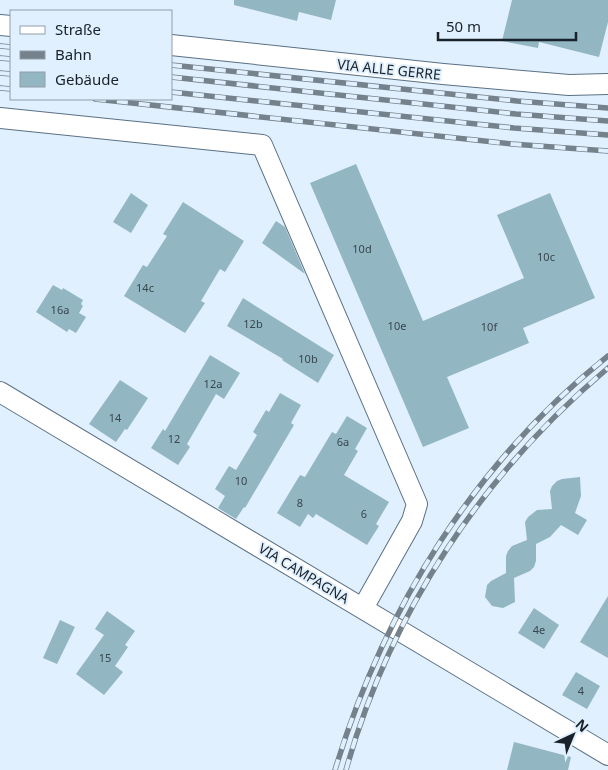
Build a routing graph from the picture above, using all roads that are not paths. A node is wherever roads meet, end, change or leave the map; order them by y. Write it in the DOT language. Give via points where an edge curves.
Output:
graph roads {
  1 [pos="172,46"];
  2 [pos="608,84"];
  3 [pos="0,118"];
  4 [pos="0,392"];
  5 [pos="363,608"];
  6 [pos="608,755"];
  1 -- 2 [label="street, VIA ALLE GERRE" via="569,85"];
  3 -- 5 [label="street" via="262,145 417,504 412,521"];
  4 -- 5 [label="street, VIA CAMPAGNA"];
  5 -- 6 [label="street, VIA CAMPAGNA"];
}
